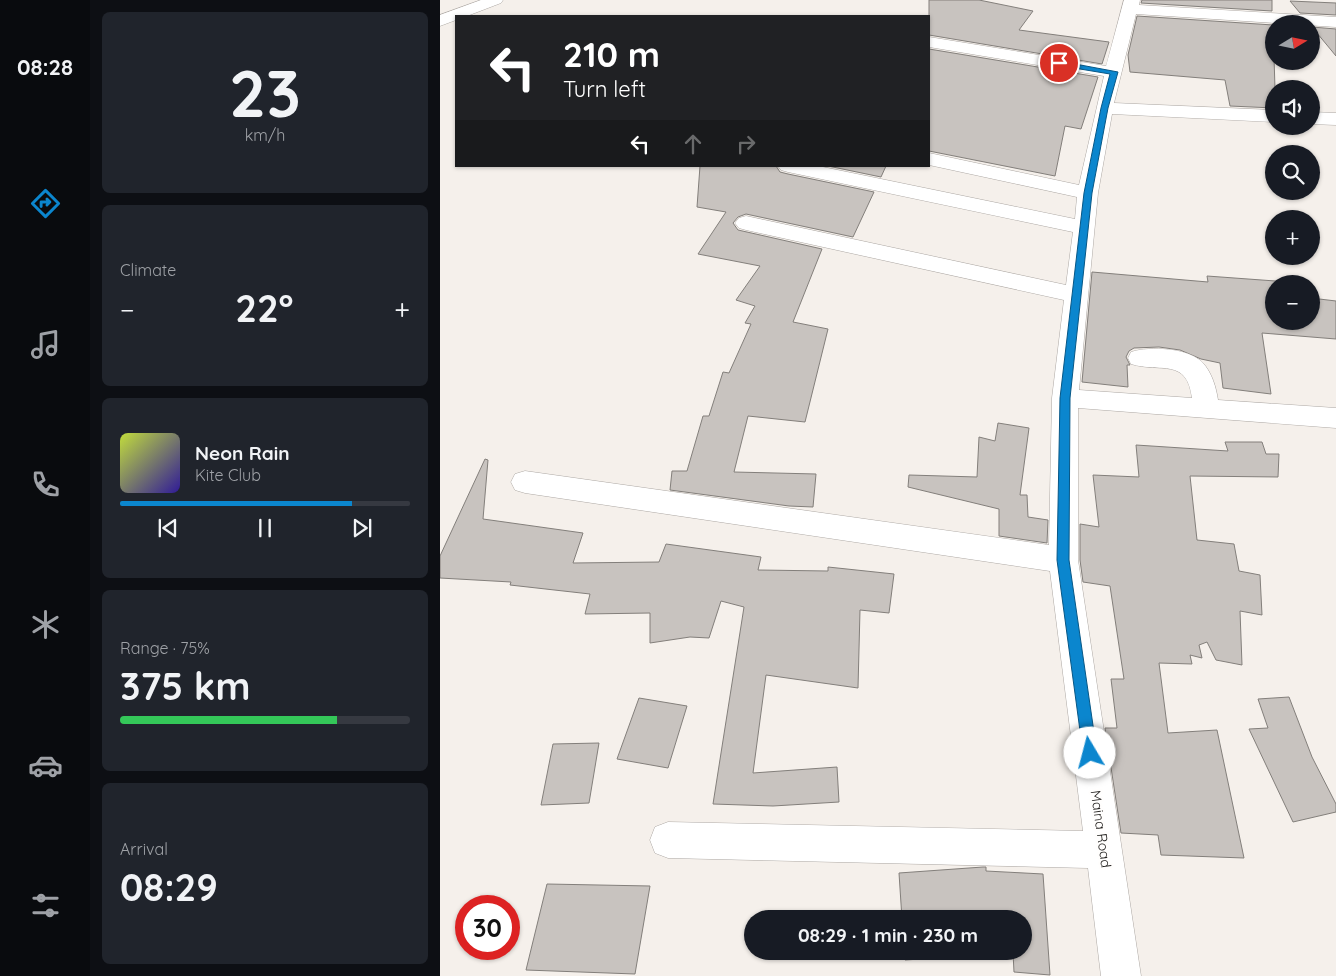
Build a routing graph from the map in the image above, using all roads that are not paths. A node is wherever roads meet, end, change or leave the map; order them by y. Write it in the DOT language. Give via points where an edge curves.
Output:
graph roads {
  1 [pos="495,0"];
  2 [pos="1131,4"];
  3 [pos="455,15"];
  4 [pos="456,15"];
  5 [pos="440,21"];
  6 [pos="1336,22"];
  7 [pos="930,42"];
  8 [pos="1114,72"];
  9 [pos="1104,108"];
  10 [pos="1265,116"];
  11 [pos="1320,118"];
  12 [pos="1336,119"];
  13 [pos="930,159"];
  14 [pos="793,167"];
  15 [pos="1088,193"];
  16 [pos="746,223"];
  17 [pos="1084,228"];
  18 [pos="1076,295"];
  19 [pos="1140,358"];
  20 [pos="1065,398"];
  21 [pos="1206,408"];
  22 [pos="1336,418"];
  23 [pos="525,482"];
  24 [pos="1063,560"];
  25 [pos="668,840"];
  26 [pos="1104,850"];
  27 [pos="1121,976"];
  1 -- 4 [label="street"];
  2 -- 6 [label="street"];
  2 -- 8 [label="street, Maina Road"];
  3 -- 5 [label="street"];
  7 -- 8 [label="street"];
  8 -- 9 [label="street, Maina Road"];
  9 -- 10 [label="street"];
  9 -- 15 [label="street, Maina Road"];
  11 -- 12 [label="street"];
  13 -- 15 [label="street"];
  14 -- 17 [label="street"];
  15 -- 17 [label="street, Maina Road"];
  16 -- 18 [label="street"];
  17 -- 18 [label="street, Maina Road"];
  18 -- 20 [label="street, Maina Road"];
  19 -- 21 [label="street" via="1172,359 1193,366 1200,375"];
  20 -- 21 [label="street"];
  20 -- 24 [label="street, Maina Road"];
  21 -- 22 [label="street"];
  23 -- 24 [label="street"];
  24 -- 26 [label="street, Maina Road"];
  25 -- 26 [label="street"];
  26 -- 27 [label="street, Maina Road"];
}
